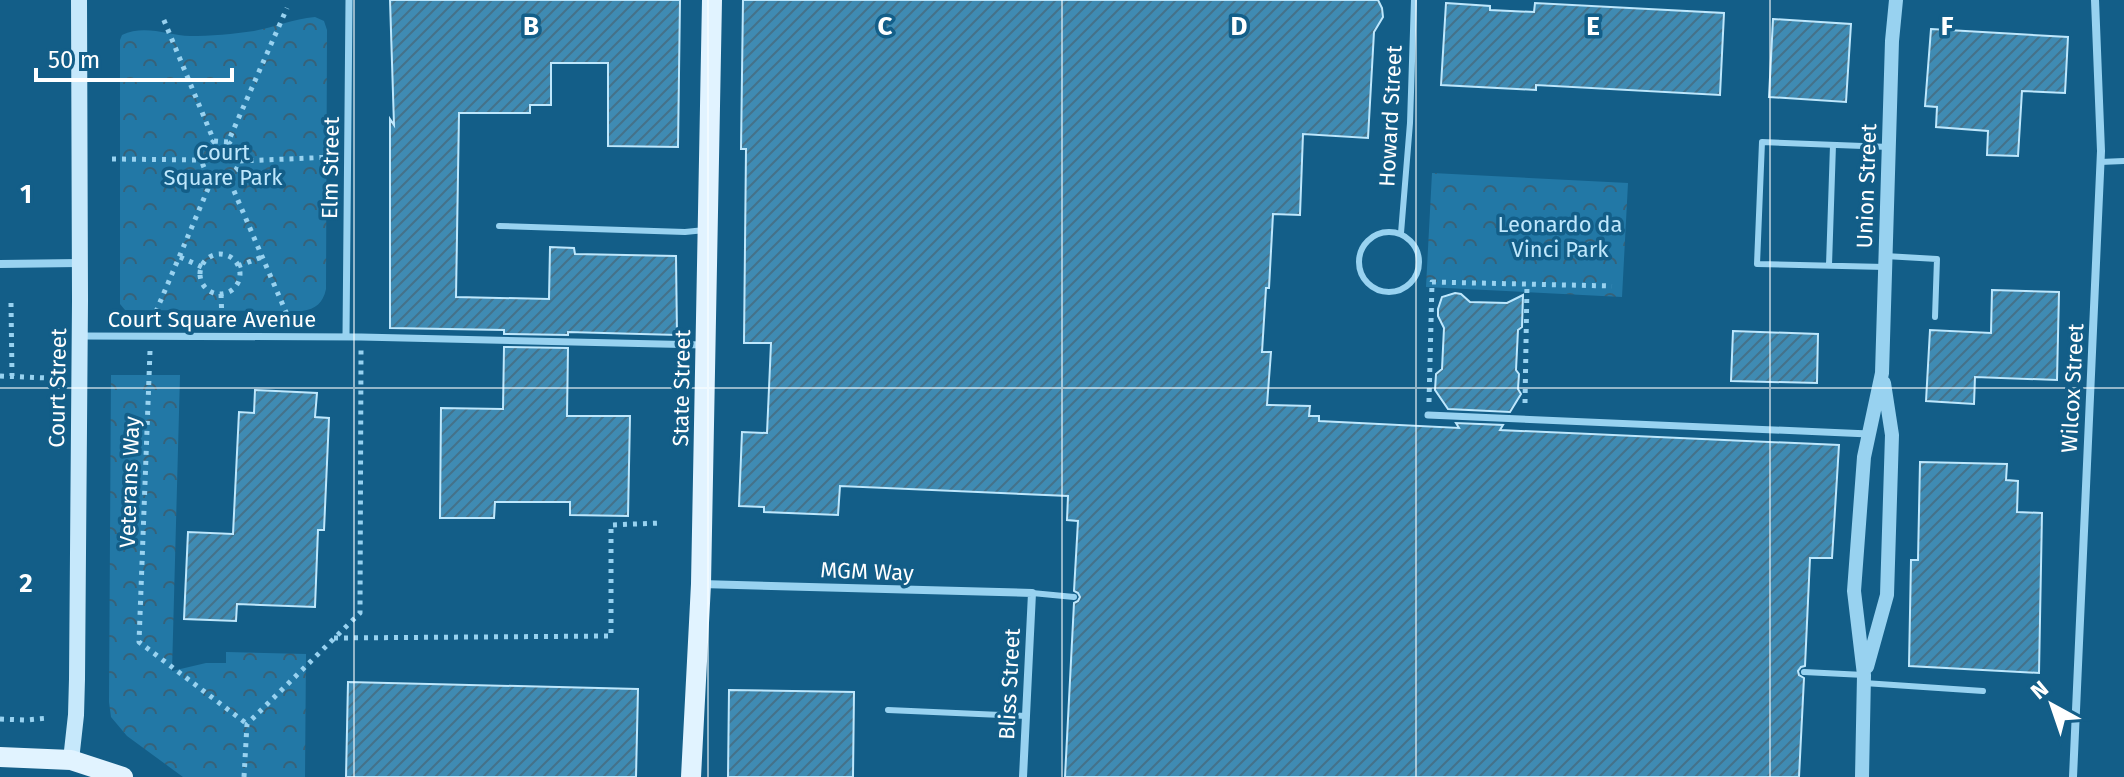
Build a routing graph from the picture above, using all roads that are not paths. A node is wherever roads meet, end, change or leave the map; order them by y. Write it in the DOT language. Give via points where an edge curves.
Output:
graph roads {
  1 [pos="79,0"];
  2 [pos="349,0"];
  3 [pos="712,0"];
  4 [pos="1414,0"];
  5 [pos="1896,0"];
  6 [pos="2095,0"];
  7 [pos="1833,145"];
  8 [pos="1889,147"];
  9 [pos="2124,161"];
  10 [pos="2100,162"];
  11 [pos="499,226"];
  12 [pos="708,229"];
  13 [pos="1401,233"];
  14 [pos="1885,262"];
  15 [pos="79,263"];
  16 [pos="0,264"];
  17 [pos="1829,265"];
  18 [pos="1935,317"];
  19 [pos="79,336"];
  20 [pos="346,337"];
  21 [pos="706,345"];
  22 [pos="1882,373"];
  23 [pos="1428,415"];
  24 [pos="1869,434"];
  25 [pos="701,584"];
  26 [pos="1032,593"];
  27 [pos="1074,597"];
  28 [pos="1804,672"];
  29 [pos="1864,679"];
  30 [pos="1983,691"];
  31 [pos="888,710"];
  32 [pos="1026,716"];
  33 [pos="0,757"];
  34 [pos="70,764"];
  35 [pos="123,777"];
  36 [pos="691,777"];
  37 [pos="1023,777"];
  38 [pos="1862,777"];
  39 [pos="2073,777"];
  1 -- 15 [label="main road, Court Street"];
  2 -- 20 [label="street, Elm Street"];
  3 -- 12 [label="main road, State Street"];
  4 -- 13 [label="lane, Howard Street"];
  5 -- 8 [label="street, Union Street"];
  6 -- 10 [label="street, Wilcox Street"];
  7 -- 8 [label="lane"];
  7 -- 17 [label="lane"];
  7 -- 17 [label="lane" via="1762,142 1758,233 1757,264"];
  8 -- 14 [label="street, Union Street"];
  9 -- 10 [label="lane"];
  10 -- 39 [label="street, Wilcox Street"];
  11 -- 12 [label="lane"];
  12 -- 21 [label="main road, State Street"];
  13 -- 13 [label="lane" via="1419,253 1418,272 1397,291 1377,290 1362,275 1360,254 1371,237"];
  14 -- 17 [label="lane"];
  14 -- 18 [label="lane" via="1937,259"];
  14 -- 22 [label="street, Union Street"];
  15 -- 16 [label="street"];
  15 -- 19 [label="main road, Court Street"];
  19 -- 20 [label="street, Court Square Avenue"];
  19 -- 34 [label="main road, Court Street" via="76,703"];
  20 -- 21 [label="street, Court Square Avenue"];
  21 -- 25 [label="main road, State Street"];
  22 -- 24 [label="street, Union Street"];
  22 -- 29 [label="street, Union Street" via="1892,435 1887,595"];
  23 -- 24 [label="street"];
  24 -- 29 [label="street, Union Street" via="1854,591"];
  25 -- 26 [label="street, MGM Way"];
  25 -- 36 [label="main road, State Street"];
  26 -- 27 [label="lane"];
  26 -- 32 [label="street, Bliss Street"];
  28 -- 29 [label="lane"];
  29 -- 30 [label="lane"];
  29 -- 38 [label="street, Union Street"];
  31 -- 32 [label="lane"];
  32 -- 37 [label="street, Bliss Street"];
  33 -- 34 [label="main road"];
  34 -- 35 [label="main road"];
}
